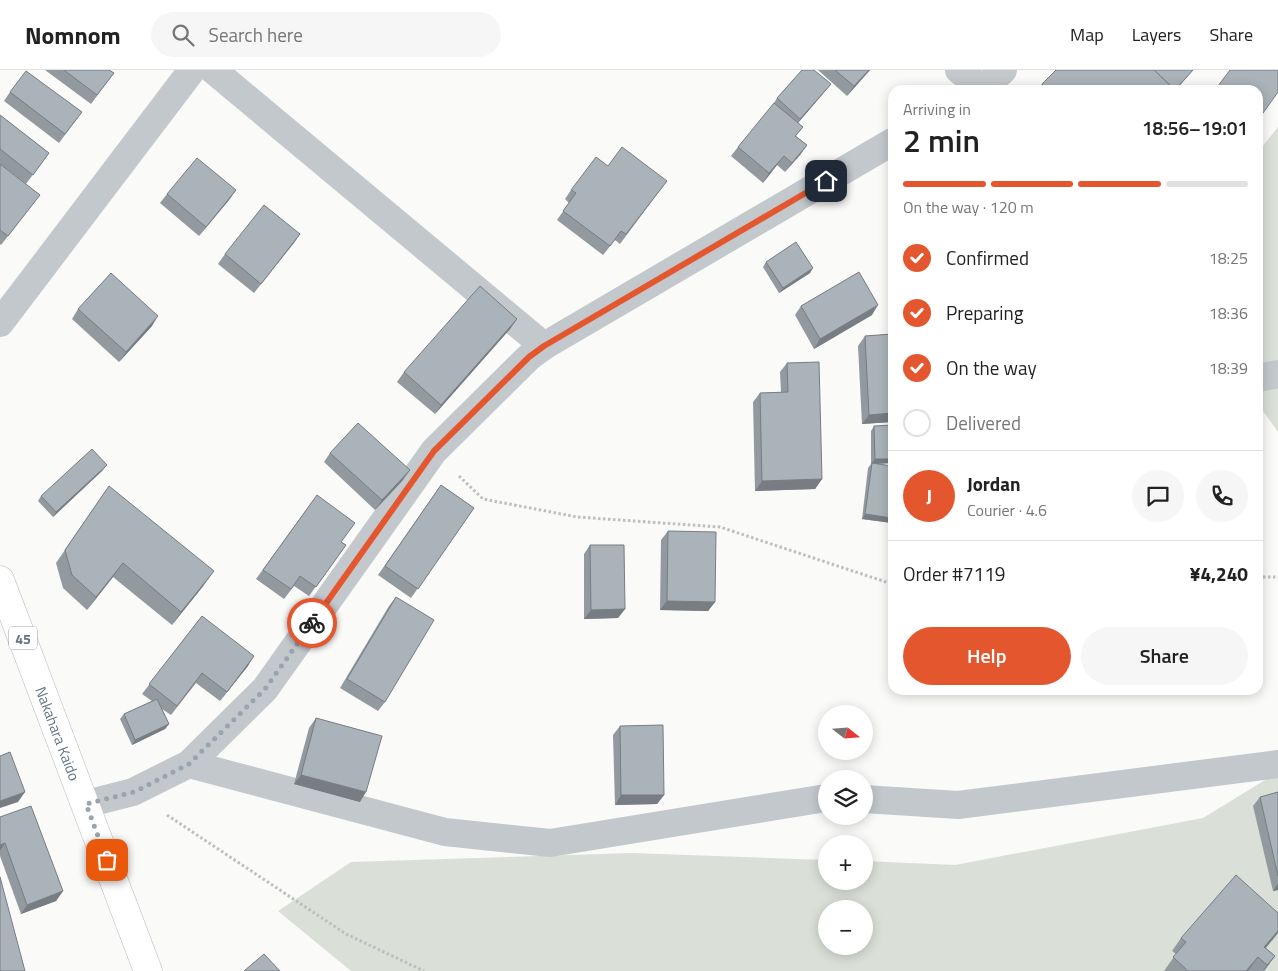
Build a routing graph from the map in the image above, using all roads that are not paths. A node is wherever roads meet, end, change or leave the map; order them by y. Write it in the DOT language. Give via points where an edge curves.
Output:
graph roads {
  1 [pos="192,70"];
  2 [pos="214,70"];
  3 [pos="958,70"];
  4 [pos="995,83"];
  5 [pos="888,144"];
  6 [pos="0,322"];
  7 [pos="544,346"];
  8 [pos="1278,374"];
  9 [pos="1263,377"];
  10 [pos="0,580"];
  11 [pos="189,764"];
  12 [pos="1278,764"];
  13 [pos="818,799"];
  14 [pos="873,799"];
  15 [pos="86,804"];
  16 [pos="148,971"];
  1 -- 6 [label="street"];
  2 -- 7 [label="street"];
  3 -- 4 [label="street"];
  5 -- 7 [label="street"];
  7 -- 11 [label="street" via="434,451 265,689"];
  8 -- 9 [label="street"];
  10 -- 15 [label="main road, Nakahara Kaido / 45"];
  11 -- 13 [label="street" via="445,832 550,843"];
  11 -- 15 [label="street" via="134,792"];
  12 -- 14 [label="street" via="958,805"];
  15 -- 16 [label="main road, Nakahara Kaido / 45"];
}
